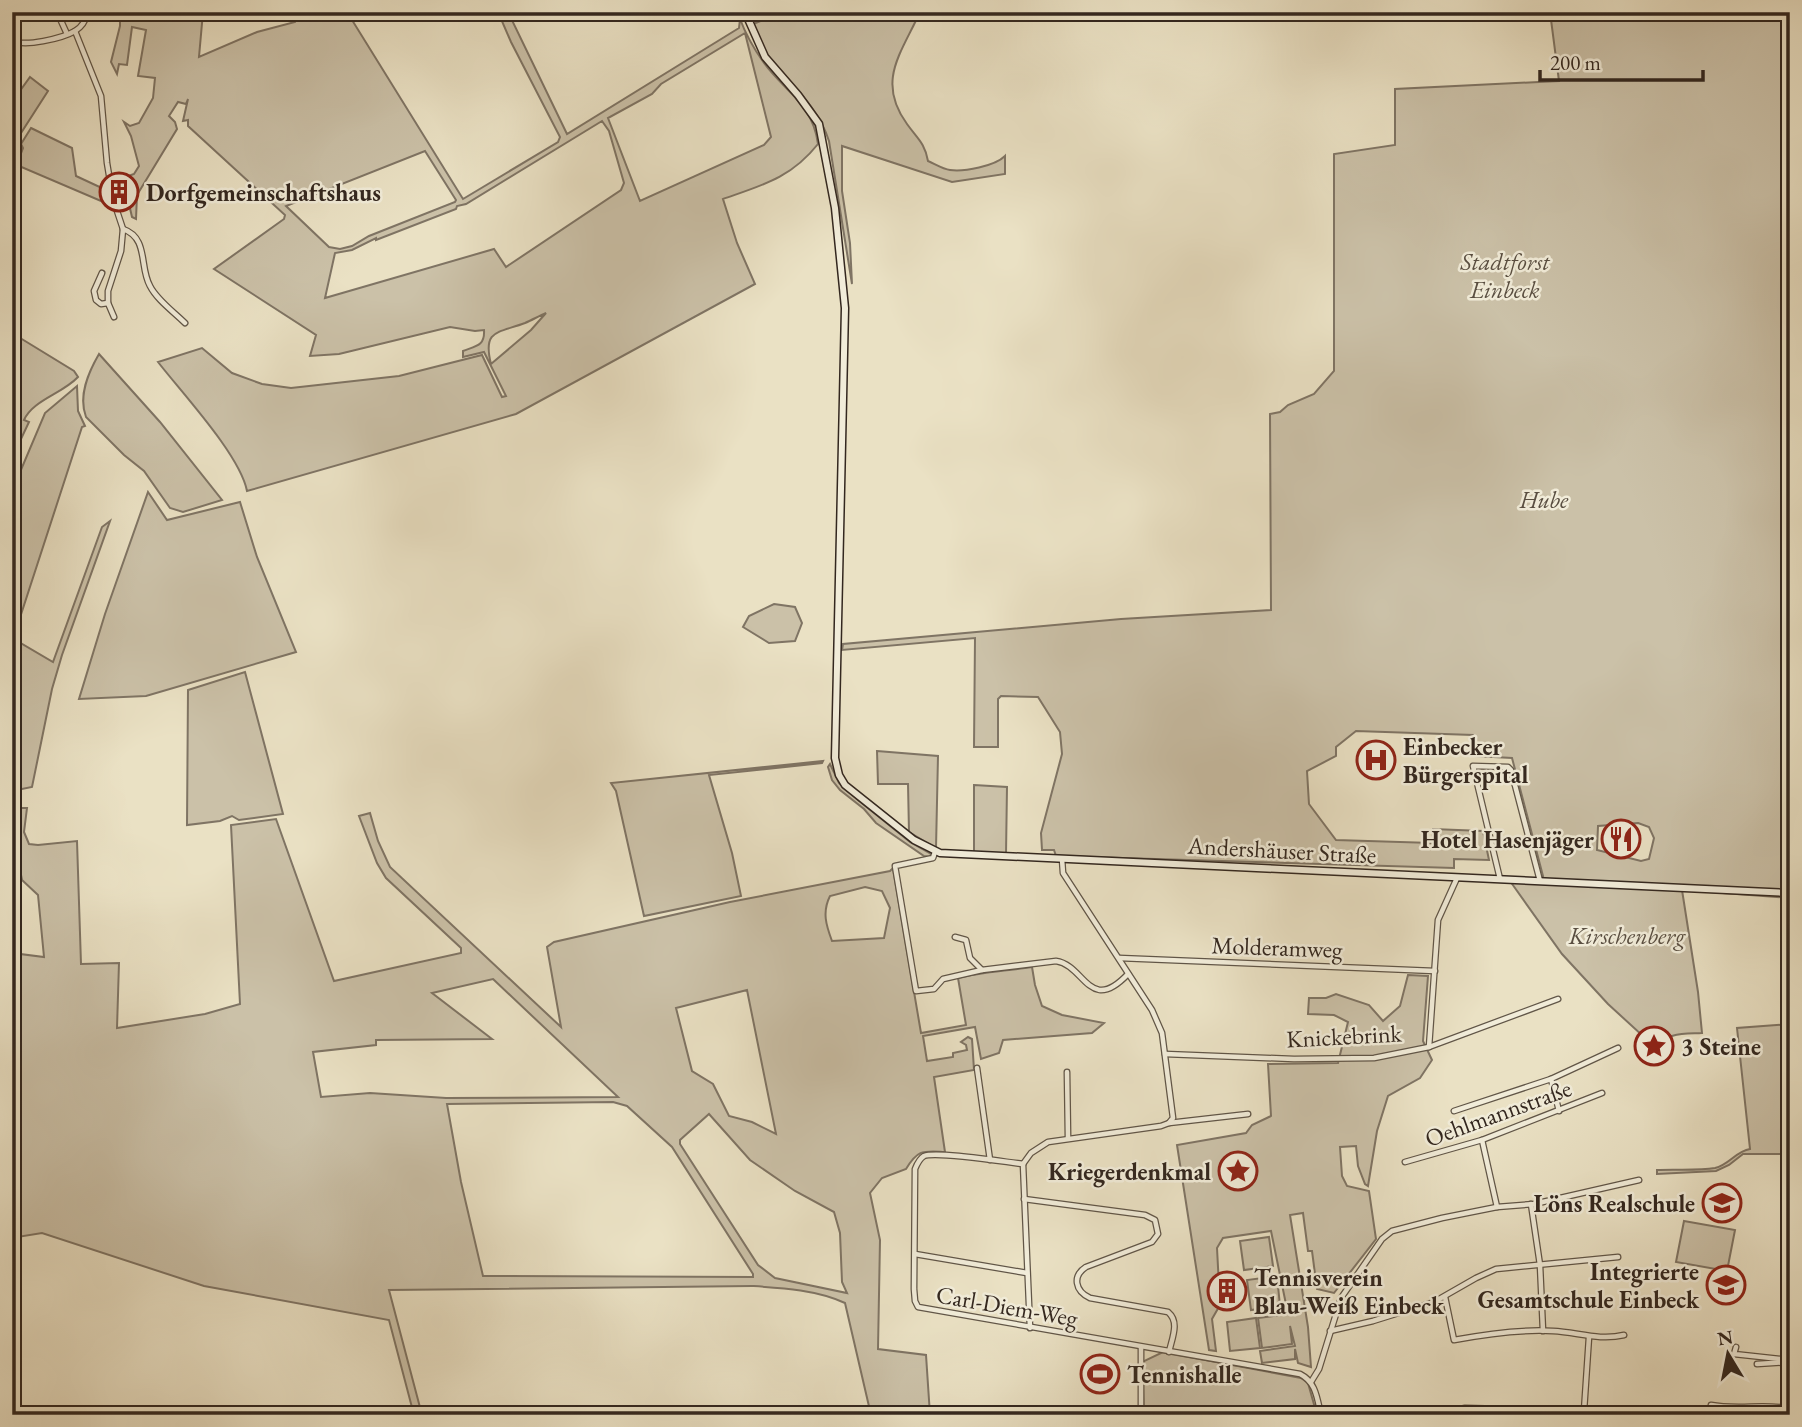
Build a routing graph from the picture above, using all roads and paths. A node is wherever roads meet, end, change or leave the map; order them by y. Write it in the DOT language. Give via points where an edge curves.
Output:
graph roads {
  1 [pos="57,12"];
  2 [pos="88,12"];
  3 [pos="745,12"];
  4 [pos="75,31"];
  5 [pos="67,34"];
  6 [pos="14,41"];
  7 [pos="12,51"];
  8 [pos="122,229"];
  9 [pos="102,273"];
  10 [pos="108,303"];
  11 [pos="114,317"];
  12 [pos="185,323"];
  13 [pos="934,852"];
  14 [pos="1062,859"];
  15 [pos="1458,877"];
  16 [pos="1500,879"];
  17 [pos="1540,881"];
  18 [pos="1790,892"];
  19 [pos="956,937"];
  20 [pos="1119,958"];
  21 [pos="982,970"];
  22 [pos="1435,971"];
  23 [pos="1128,974"];
  24 [pos="1558,999"];
  25 [pos="1429,1047"];
  26 [pos="1618,1048"];
  27 [pos="1166,1054"];
  28 [pos="977,1068"];
  29 [pos="1067,1072"];
  30 [pos="1551,1079"];
  31 [pos="1602,1093"];
  32 [pos="1454,1111"];
  33 [pos="1559,1111"];
  34 [pos="1248,1114"];
  35 [pos="1169,1123"];
  36 [pos="1068,1138"];
  37 [pos="1482,1140"];
  38 [pos="990,1160"];
  39 [pos="1405,1162"];
  40 [pos="1023,1164"];
  41 [pos="1639,1180"];
  42 [pos="1024,1199"];
  43 [pos="1531,1204"];
  44 [pos="1497,1207"];
  45 [pos="915,1254"];
  46 [pos="1618,1257"];
  47 [pos="1540,1265"];
  48 [pos="1027,1273"];
  49 [pos="1445,1297"];
  50 [pos="1030,1328"];
  51 [pos="1329,1331"];
  52 [pos="1543,1331"];
  53 [pos="1623,1335"];
  54 [pos="1589,1337"];
  55 [pos="1140,1347"];
  56 [pos="1735,1347"];
  57 [pos="1169,1352"];
  58 [pos="1768,1360"];
  59 [pos="1790,1361"];
  60 [pos="1757,1364"];
  61 [pos="1311,1382"];
  62 [pos="1711,1405"];
  63 [pos="1786,1408"];
  64 [pos="1584,1412"];
  65 [pos="1446,1413"];
  66 [pos="1538,1413"];
  67 [pos="1141,1415"];
  68 [pos="1321,1415"];
  69 [pos="1432,1415"];
  70 [pos="1602,1415"];
  1 -- 5 [label="street"];
  2 -- 4 [label="street"];
  3 -- 13 [label="street" via="765,57 819,124 835,208 845,308 835,758 845,785"];
  4 -- 5 [label="street"];
  4 -- 8 [label="street" via="101,96 107,163"];
  5 -- 6 [label="street" via="44,41"];
  6 -- 7 [label="street"];
  8 -- 10 [label="street"];
  8 -- 12 [label="street" via="139,243 150,288"];
  9 -- 10 [label="street" via="94,291 96,300"];
  10 -- 11 [label="street"];
  13 -- 14 [label="street, Andershäuser Straße"];
  13 -- 21 [label="street" via="933,858 895,866 916,991 934,989 943,979"];
  14 -- 15 [label="street, Andershäuser Straße"];
  14 -- 20 [label="street" via="1063,873"];
  15 -- 16 [label="street, Andershäuser Straße"];
  15 -- 22 [label="street" via="1438,920"];
  16 -- 17 [label="street, Andershäuser Straße"];
  16 -- 17 [label="street" via="1473,766 1511,770"];
  17 -- 18 [label="street, Andershäuser Straße"];
  19 -- 21 [label="street" via="965,940 971,958"];
  20 -- 22 [label="street, Molderamweg"];
  20 -- 23 [label="street"];
  21 -- 23 [label="street" via="1064,962 1090,988 1100,990"];
  22 -- 25 [label="street"];
  23 -- 27 [label="street" via="1152,1010"];
  24 -- 25 [label="street, Knickebrink"];
  25 -- 27 [label="street, Knickebrink" via="1374,1058"];
  26 -- 30 [label="street"];
  27 -- 35 [label="street" via="1173,1118"];
  28 -- 38 [label="street"];
  29 -- 36 [label="street"];
  30 -- 32 [label="street"];
  30 -- 33 [label="street"];
  31 -- 33 [label="street, Oehlmannstraße"];
  33 -- 37 [label="street, Oehlmannstraße"];
  34 -- 35 [label="street"];
  35 -- 36 [label="street"];
  36 -- 40 [label="street" via="1048,1142"];
  37 -- 39 [label="street, Oehlmannstraße"];
  37 -- 44 [label="street"];
  38 -- 40 [label="street, Carl-Diem-Weg"];
  38 -- 45 [label="street, Carl-Diem-Weg" via="925,1155 918,1161"];
  40 -- 42 [label="street"];
  41 -- 43 [label="street"];
  42 -- 48 [label="street"];
  42 -- 57 [label="street" via="1155,1220 1158,1234 1152,1242 1086,1266 1077,1280 1080,1291 1090,1298 1168,1312 1175,1322"];
  43 -- 44 [label="street"];
  43 -- 47 [label="street"];
  44 -- 51 [label="street" via="1392,1231 1340,1298"];
  45 -- 48 [label="street"];
  45 -- 50 [label="street, Carl-Diem-Weg" via="918,1307"];
  46 -- 47 [label="street"];
  47 -- 49 [label="street" via="1496,1269"];
  47 -- 52 [label="street"];
  48 -- 50 [label="street"];
  49 -- 51 [label="street"];
  49 -- 52 [label="street" via="1454,1340"];
  50 -- 55 [label="street, Carl-Diem-Weg"];
  51 -- 61 [label="street"];
  52 -- 54 [label="street"];
  53 -- 54 [label="street"];
  54 -- 64 [label="street"];
  55 -- 57 [label="street, Carl-Diem-Weg"];
  55 -- 67 [label="street"];
  56 -- 58 [label="street" via="1734,1354"];
  57 -- 61 [label="street, Carl-Diem-Weg" via="1300,1374"];
  58 -- 59 [label="street"];
  58 -- 60 [label="street"];
  61 -- 68 [label="street"];
  62 -- 63 [label="street"];
  64 -- 66 [label="street"];
  64 -- 70 [label="street"];
  65 -- 66 [label="street" via="1465,1408"];
  65 -- 69 [label="street"];
}
